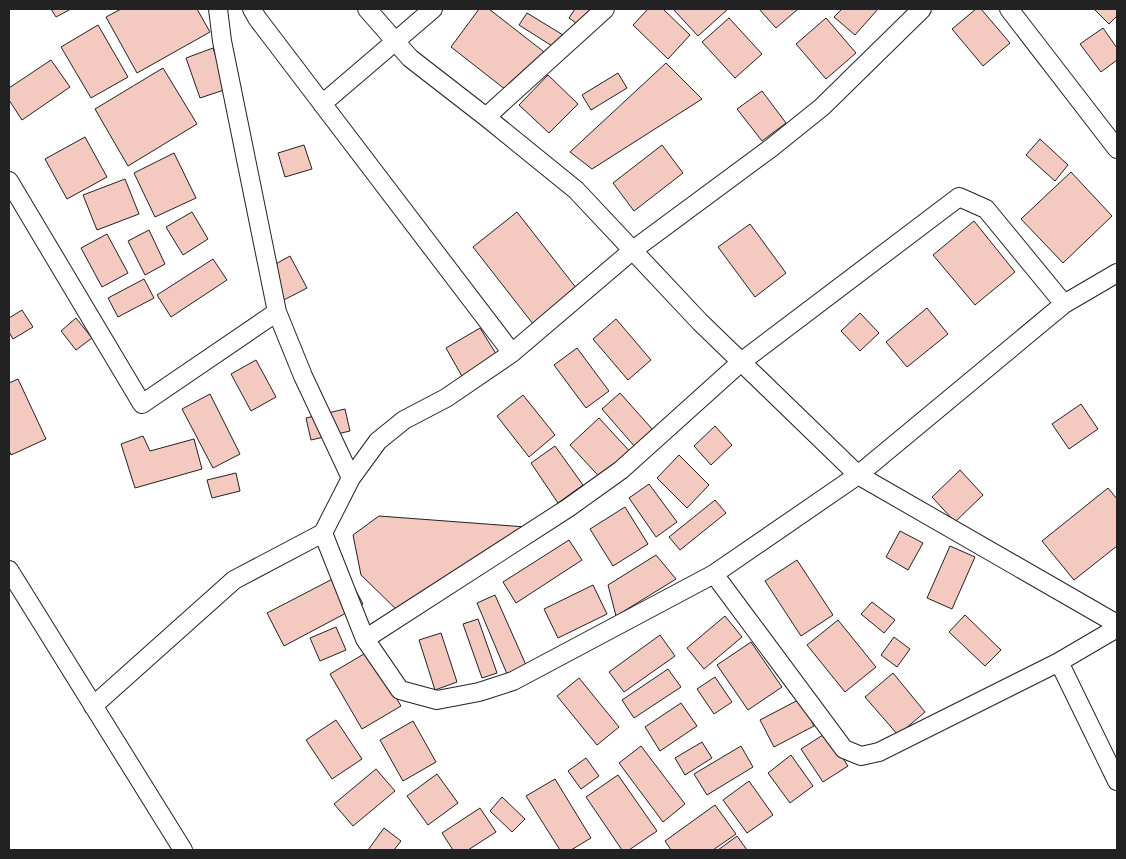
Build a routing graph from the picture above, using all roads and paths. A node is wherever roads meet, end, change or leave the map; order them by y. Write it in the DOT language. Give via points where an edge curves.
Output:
graph roads {
  1 [pos="218,9"];
  2 [pos="252,9"];
  3 [pos="367,9"];
  4 [pos="433,9"];
  5 [pos="605,9"];
  6 [pos="922,9"];
  7 [pos="1008,9"];
  8 [pos="396,40"];
  9 [pos="322,104"];
  10 [pos="486,116"];
  11 [pos="1117,149"];
  12 [pos="9,181"];
  13 [pos="15,207"];
  14 [pos="633,250"];
  15 [pos="1117,273"];
  16 [pos="1064,304"];
  17 [pos="277,312"];
  18 [pos="512,353"];
  19 [pos="741,362"];
  20 [pos="858,475"];
  21 [pos="351,478"];
  22 [pos="323,533"];
  23 [pos="9,570"];
  24 [pos="714,574"];
  25 [pos="1117,624"];
  26 [pos="1117,628"];
  27 [pos="365,639"];
  28 [pos="1059,662"];
  29 [pos="94,706"];
  30 [pos="1117,781"];
  31 [pos="183,850"];
  1 -- 17 [label="street"];
  2 -- 9 [label="street"];
  3 -- 8 [label="street"];
  4 -- 8 [label="street"];
  5 -- 10 [label="street"];
  6 -- 14 [label="street" via="822,107"];
  7 -- 11 [label="street"];
  8 -- 9 [label="street"];
  8 -- 10 [label="street" via="410,58"];
  9 -- 18 [label="street"];
  10 -- 14 [label="street" via="576,190"];
  12 -- 13 [label="street"];
  13 -- 17 [label="street" via="91,317 142,404"];
  14 -- 18 [label="street"];
  14 -- 19 [label="street"];
  15 -- 16 [label="street"];
  16 -- 19 [label="street" via="986,209 959,197"];
  16 -- 20 [label="street"];
  17 -- 21 [label="street"];
  18 -- 21 [label="street" via="446,398 404,420 378,441"];
  19 -- 20 [label="street"];
  19 -- 27 [label="street" via="621,470 568,508"];
  20 -- 24 [label="street"];
  20 -- 25 [label="street"];
  21 -- 22 [label="street"];
  22 -- 27 [label="street"];
  22 -- 29 [label="street" via="234,580"];
  23 -- 29 [label="street"];
  24 -- 27 [label="street" via="513,681 437,700 400,690"];
  24 -- 28 [label="street" via="844,749 861,756 879,752"];
  26 -- 28 [label="street"];
  28 -- 30 [label="street"];
  29 -- 31 [label="street"];
}
